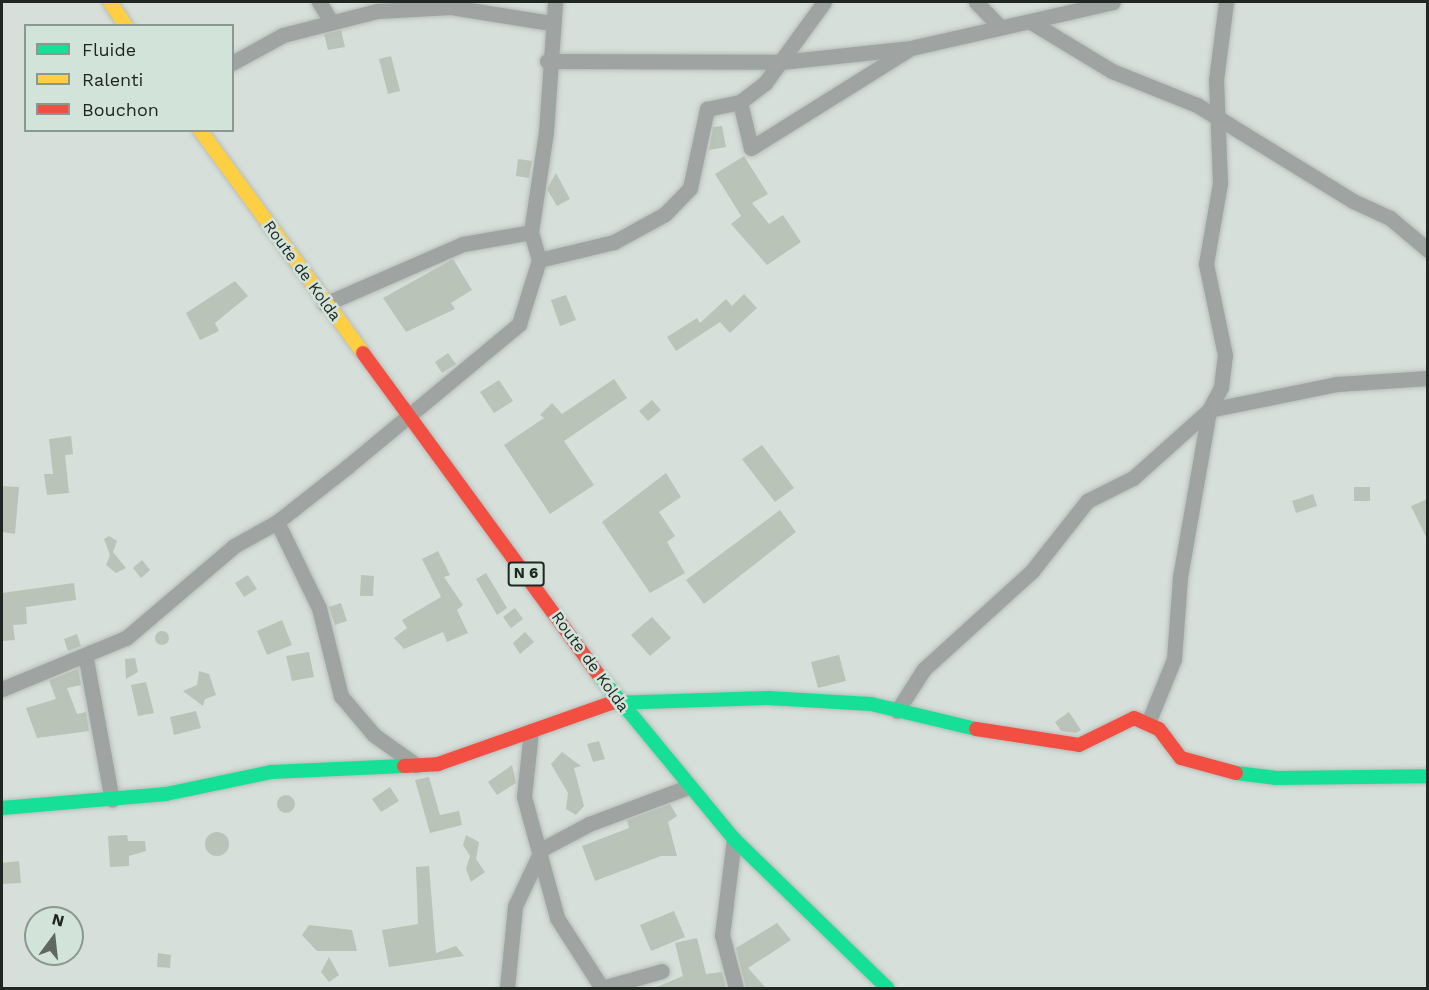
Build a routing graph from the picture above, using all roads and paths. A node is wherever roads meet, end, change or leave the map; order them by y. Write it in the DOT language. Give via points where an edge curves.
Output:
graph roads {
  1 [pos="110,2"];
  2 [pos="320,2"];
  3 [pos="555,2"];
  4 [pos="824,2"];
  5 [pos="976,2"];
  6 [pos="1113,2"];
  7 [pos="1226,2"];
  8 [pos="331,21"];
  9 [pos="1031,22"];
  10 [pos="551,23"];
  11 [pos="125,24"];
  12 [pos="999,26"];
  13 [pos="911,48"];
  14 [pos="547,61"];
  15 [pos="234,62"];
  16 [pos="781,62"];
  17 [pos="740,102"];
  18 [pos="1215,117"];
  19 [pos="201,132"];
  20 [pos="531,232"];
  21 [pos="1428,250"];
  22 [pos="538,260"];
  23 [pos="325,304"];
  24 [pos="1428,378"];
  25 [pos="1209,410"];
  26 [pos="409,411"];
  27 [pos="277,522"];
  28 [pos="86,659"];
  29 [pos="30,678"];
  30 [pos="2,689"];
  31 [pos="2,699"];
  32 [pos="618,701"];
  33 [pos="897,711"];
  34 [pos="1148,723"];
  35 [pos="531,731"];
  36 [pos="416,765"];
  37 [pos="1428,776"];
  38 [pos="687,787"];
  39 [pos="112,800"];
  40 [pos="2,808"];
  41 [pos="734,839"];
  42 [pos="542,849"];
  43 [pos="662,971"];
  44 [pos="507,988"];
  45 [pos="736,988"];
  46 [pos="887,988"];
  1 -- 11 [label="street"];
  2 -- 8 [label="street"];
  3 -- 10 [label="street"];
  4 -- 16 [label="street"];
  5 -- 12 [label="street"];
  6 -- 9 [label="street"];
  7 -- 18 [label="street"];
  8 -- 10 [label="street" via="377,11 451,7"];
  8 -- 15 [label="street" via="283,35"];
  9 -- 12 [label="street"];
  9 -- 18 [label="street" via="1112,71"];
  10 -- 14 [label="street"];
  12 -- 13 [label="street"];
  13 -- 16 [label="street"];
  13 -- 17 [label="street" via="751,148"];
  14 -- 16 [label="street"];
  14 -- 20 [label="street" via="546,132"];
  16 -- 17 [label="street"];
  17 -- 22 [label="street" via="707,109 690,188 665,214 614,242"];
  18 -- 21 [label="street" via="1353,201 1390,218"];
  18 -- 25 [label="street" via="1220,183 1206,264 1225,355 1221,387"];
  19 -- 23 [label="street, Route de Kolda / N 6"];
  20 -- 22 [label="street"];
  20 -- 23 [label="street" via="463,244"];
  22 -- 26 [label="street" via="519,324"];
  23 -- 26 [label="street, Route de Kolda / N 6"];
  24 -- 25 [label="street" via="1337,384"];
  25 -- 33 [label="street" via="1133,478 1087,501 1032,571 924,669"];
  25 -- 34 [label="street" via="1180,577 1174,659"];
  26 -- 27 [label="street"];
  26 -- 32 [label="street, Route de Kolda / N 6"];
  27 -- 28 [label="street" via="234,546 126,638"];
  27 -- 36 [label="street" via="319,608 341,696 374,735"];
  28 -- 29 [label="street"];
  28 -- 39 [label="street"];
  29 -- 30 [label="street"];
  29 -- 31 [label="street"];
  32 -- 33 [label="street" via="768,698"];
  32 -- 35 [label="street"];
  32 -- 38 [label="street, Route de Kolda / N 6"];
  33 -- 34 [label="street" via="1009,737 1079,745 1134,718"];
  34 -- 37 [label="street" via="1181,758 1210,770 1275,778"];
  35 -- 36 [label="street" via="438,764"];
  35 -- 42 [label="street" via="524,797"];
  36 -- 39 [label="street" via="271,772 209,787"];
  38 -- 41 [label="street, Route de Kolda / N 6"];
  38 -- 42 [label="street" via="589,824"];
  39 -- 40 [label="street"];
  41 -- 45 [label="street" via="722,935"];
  41 -- 46 [label="street, Route de Kolda / N 6"];
  42 -- 43 [label="street" via="557,918 602,988"];
  42 -- 44 [label="street" via="515,906"];
}
